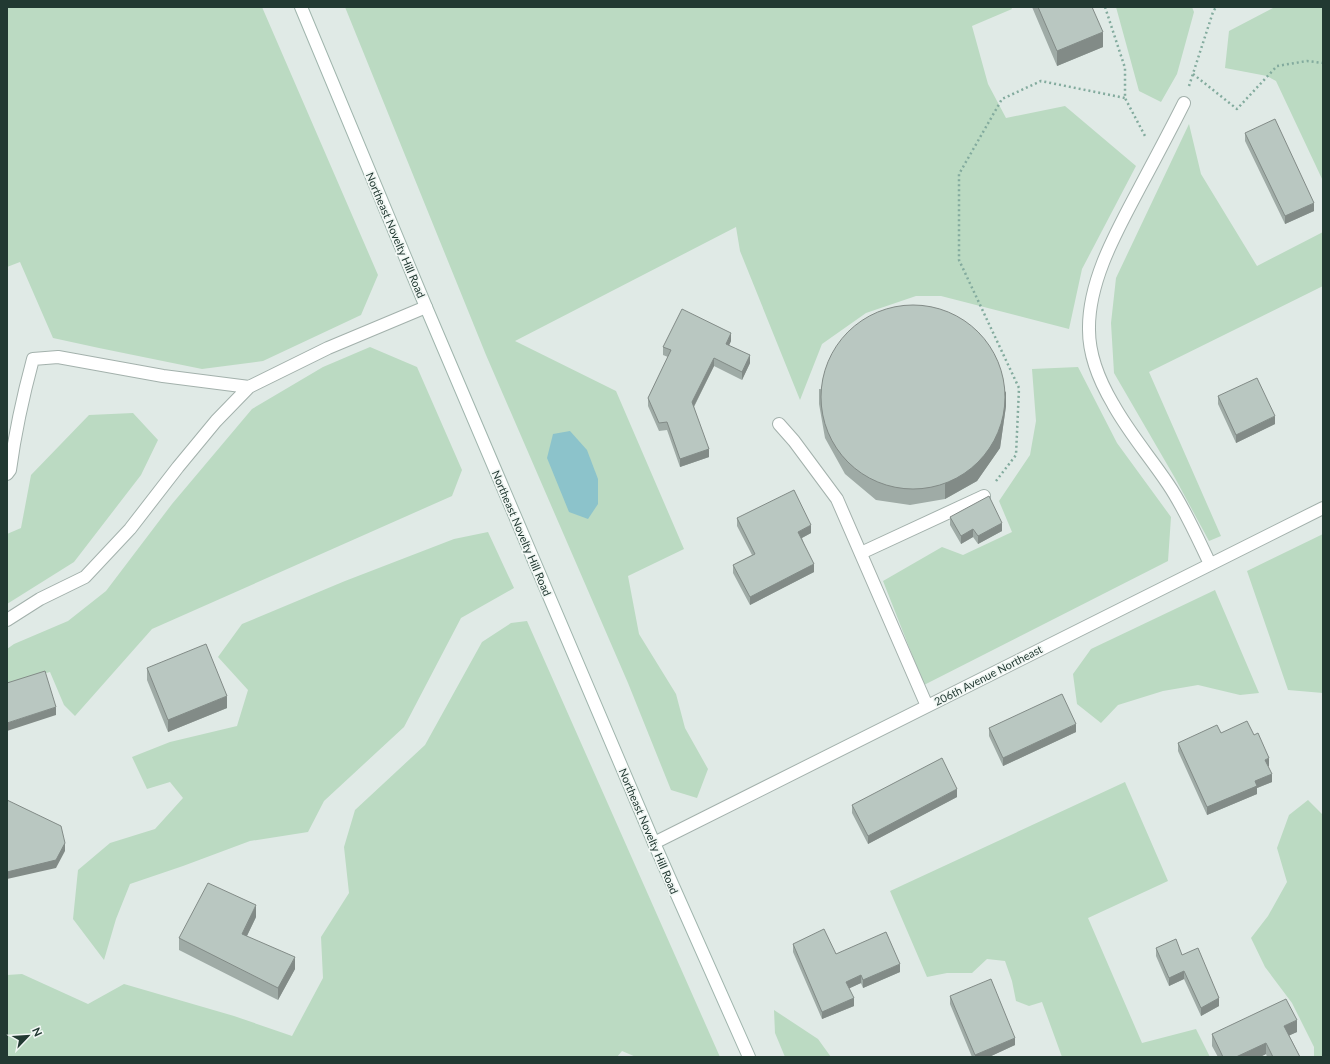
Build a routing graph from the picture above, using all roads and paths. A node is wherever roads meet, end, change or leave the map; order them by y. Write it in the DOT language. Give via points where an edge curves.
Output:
graph roads {
  1 [pos="301,7"];
  2 [pos="1105,7"];
  3 [pos="1211,7"];
  4 [pos="1216,7"];
  5 [pos="1213,12"];
  6 [pos="1323,63"];
  7 [pos="1125,98"];
  8 [pos="1184,103"];
  9 [pos="1156,158"];
  10 [pos="426,307"];
  11 [pos="249,387"];
  12 [pos="779,424"];
  13 [pos="7,474"];
  14 [pos="984,496"];
  15 [pos="1323,508"];
  16 [pos="861,553"];
  17 [pos="1210,564"];
  18 [pos="7,620"];
  19 [pos="927,706"];
  20 [pos="654,843"];
  21 [pos="749,1057"];
  1 -- 10 [label="main road, Northeast Novelty Hill Road"];
  2 -- 7 [label="path" via="1125,68"];
  3 -- 5 [label="path"];
  4 -- 5 [label="path"];
  5 -- 6 [label="path" via="1193,74 1237,109 1277,66 1307,61"];
  7 -- 9 [label="path"];
  7 -- 14 [label="path" via="1041,81 1002,99 959,174 959,260 1019,388 1016,455"];
  8 -- 9 [label="main road"];
  9 -- 17 [label="main road" via="1102,266 1091,305 1089,331 1094,363 1112,404 1168,485 1193,527"];
  10 -- 11 [label="main road" via="328,348"];
  10 -- 20 [label="main road, Northeast Novelty Hill Road"];
  11 -- 13 [label="main road" via="163,376 58,357 33,359 24,392 10,470"];
  11 -- 18 [label="main road" via="216,421 130,529 85,576 40,598"];
  12 -- 16 [label="main road" via="837,499"];
  14 -- 16 [label="main road"];
  15 -- 17 [label="main road, 206th Avenue Northeast"];
  16 -- 19 [label="main road"];
  17 -- 19 [label="main road, 206th Avenue Northeast"];
  19 -- 20 [label="main road, 206th Avenue Northeast"];
  20 -- 21 [label="main road, Northeast Novelty Hill Road"];
}
